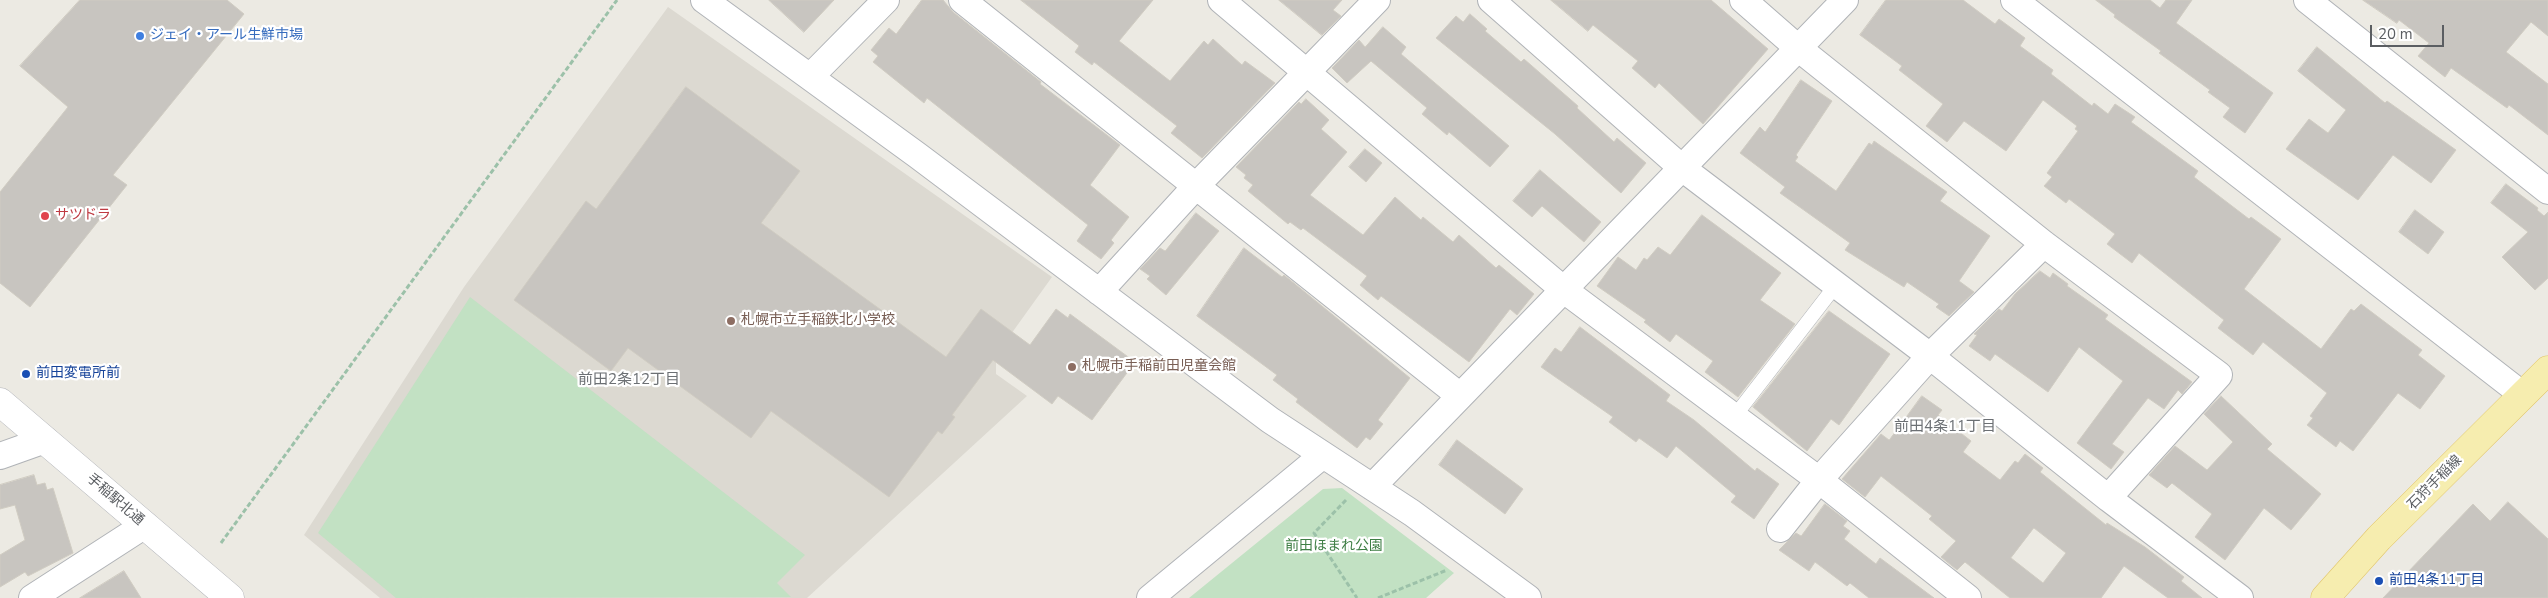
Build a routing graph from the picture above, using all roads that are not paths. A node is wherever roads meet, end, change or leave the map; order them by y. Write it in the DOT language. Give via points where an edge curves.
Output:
graph roads {
  1 [pos="704,0"];
  2 [pos="886,0"];
  3 [pos="962,0"];
  4 [pos="1220,0"];
  5 [pos="1377,0"];
  6 [pos="1491,0"];
  7 [pos="1743,0"];
  8 [pos="1845,0"];
  9 [pos="2014,0"];
  10 [pos="2316,2"];
  11 [pos="1798,48"];
  12 [pos="1307,72"];
  13 [pos="811,76"];
  14 [pos="1682,168"];
  15 [pos="1196,186"];
  16 [pos="2548,191"];
  17 [pos="2044,244"];
  18 [pos="1836,285"];
  19 [pos="1564,290"];
  20 [pos="1099,292"];
  21 [pos="1930,356"];
  22 [pos="2548,370"];
  23 [pos="2523,394"];
  24 [pos="1460,396"];
  25 [pos="0,402"];
  26 [pos="1734,417"];
  27 [pos="45,440"];
  28 [pos="0,456"];
  29 [pos="1323,456"];
  30 [pos="1818,480"];
  31 [pos="1360,492"];
  32 [pos="2108,498"];
  33 [pos="145,526"];
  34 [pos="1780,529"];
  35 [pos="32,598"];
  36 [pos="230,598"];
  37 [pos="1150,598"];
  38 [pos="1528,598"];
  39 [pos="1968,598"];
  40 [pos="2240,598"];
  41 [pos="2325,598"];
  1 -- 13 [label="street"];
  2 -- 13 [label="street"];
  3 -- 15 [label="street"];
  4 -- 12 [label="street"];
  5 -- 12 [label="street"];
  6 -- 14 [label="street"];
  7 -- 11 [label="street"];
  8 -- 11 [label="street"];
  9 -- 23 [label="street"];
  10 -- 16 [label="street"];
  11 -- 14 [label="street"];
  11 -- 17 [label="street"];
  12 -- 15 [label="street"];
  12 -- 19 [label="street"];
  13 -- 20 [label="street"];
  14 -- 18 [label="street"];
  14 -- 19 [label="street"];
  15 -- 20 [label="street"];
  15 -- 24 [label="street"];
  17 -- 21 [label="street"];
  17 -- 32 [label="street" via="2219,375"];
  18 -- 21 [label="street"];
  18 -- 26 [label="lane"];
  19 -- 24 [label="street"];
  19 -- 26 [label="street"];
  20 -- 29 [label="street"];
  21 -- 30 [label="street"];
  21 -- 32 [label="street"];
  22 -- 23 [label="main road, 石狩手稲線"];
  23 -- 41 [label="main road, 石狩手稲線"];
  24 -- 31 [label="street"];
  25 -- 27 [label="street, 手稲駅北通"];
  26 -- 30 [label="street"];
  27 -- 28 [label="street"];
  27 -- 33 [label="street, 手稲駅北通"];
  29 -- 31 [label="street"];
  29 -- 37 [label="street"];
  30 -- 34 [label="street"];
  30 -- 39 [label="street"];
  31 -- 38 [label="street" via="1412,513"];
  32 -- 40 [label="street"];
  33 -- 35 [label="street"];
  33 -- 36 [label="street, 手稲駅北通"];
}
